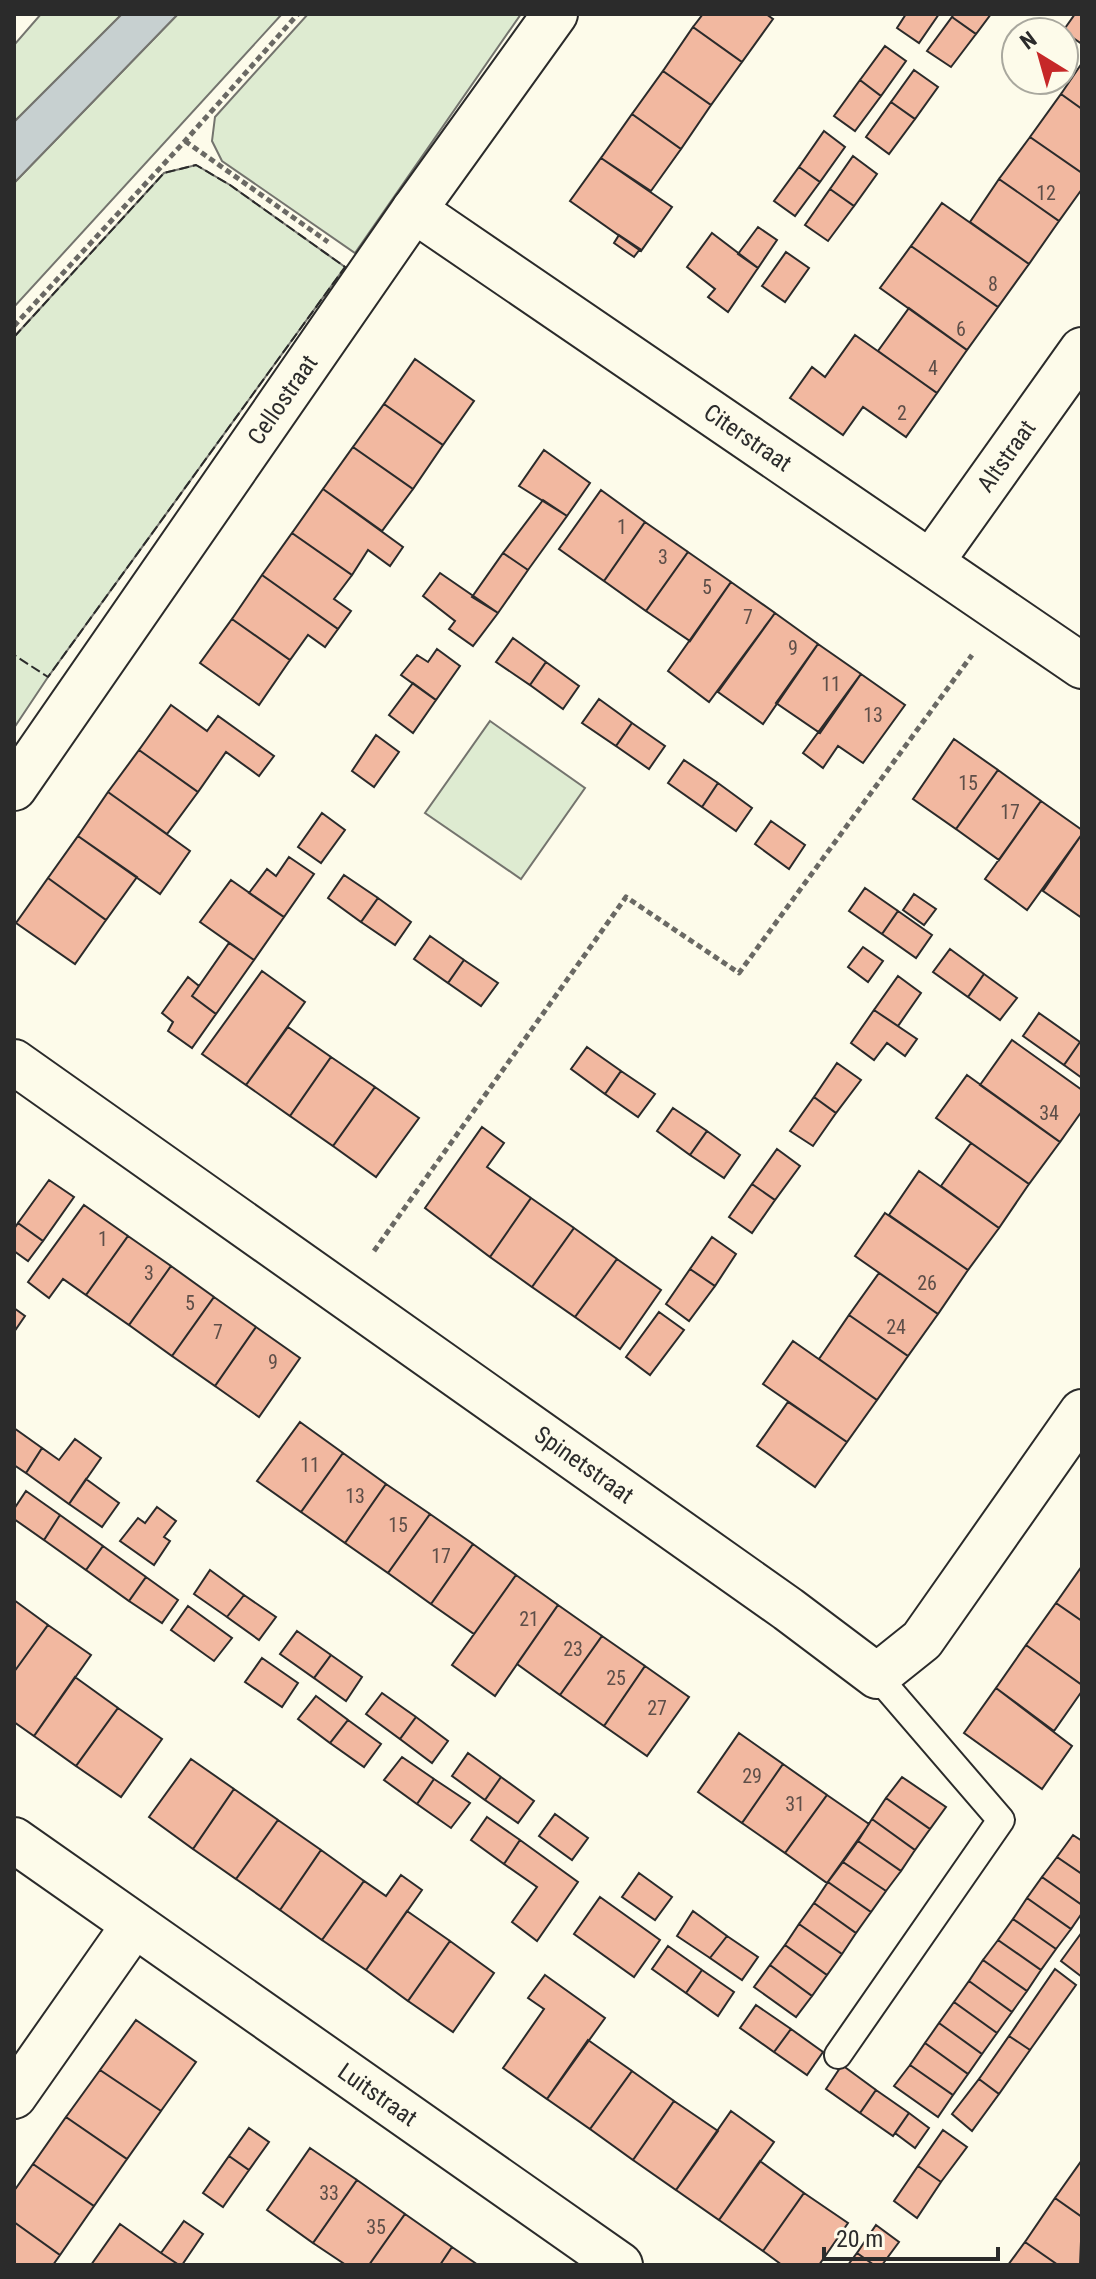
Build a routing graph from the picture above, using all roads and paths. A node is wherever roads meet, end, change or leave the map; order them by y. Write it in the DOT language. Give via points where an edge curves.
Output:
graph roads {
  1 [pos="298,14"];
  2 [pos="555,14"];
  3 [pos="185,141"];
  4 [pos="414,210"];
  5 [pos="371,273"];
  6 [pos="14,326"];
  7 [pos="1082,350"];
  8 [pos="931,562"];
  9 [pos="1004,612"];
  10 [pos="1082,666"];
  11 [pos="14,788"];
  12 [pos="14,1062"];
  13 [pos="343,1295"];
  14 [pos="1082,1412"];
  15 [pos="877,1676"];
  16 [pos="14,1840"];
  17 [pos="134,1925"];
  18 [pos="838,2055"];
  19 [pos="14,2096"];
  20 [pos="620,2265"];
  1 -- 3 [label="path"];
  2 -- 4 [label="street, Cellostraat"];
  3 -- 5 [label="path"];
  3 -- 6 [label="path"];
  4 -- 5 [label="street, Cellostraat"];
  4 -- 8 [label="street, Citerstraat"];
  5 -- 11 [label="street, Cellostraat"];
  7 -- 8 [label="street, Altstraat"];
  8 -- 9 [label="street, Citerstraat"];
  9 -- 10 [label="street, Citerstraat"];
  9 -- 13 [label="path" via="739,973 626,897"];
  12 -- 13 [label="street, Spinetstraat"];
  13 -- 15 [label="street, Spinetstraat"];
  14 -- 15 [label="street" via="922,1640"];
  15 -- 18 [label="lane" via="1001,1820"];
  16 -- 17 [label="street, Luitstraat"];
  17 -- 19 [label="street"];
  17 -- 20 [label="street, Luitstraat"];
}
